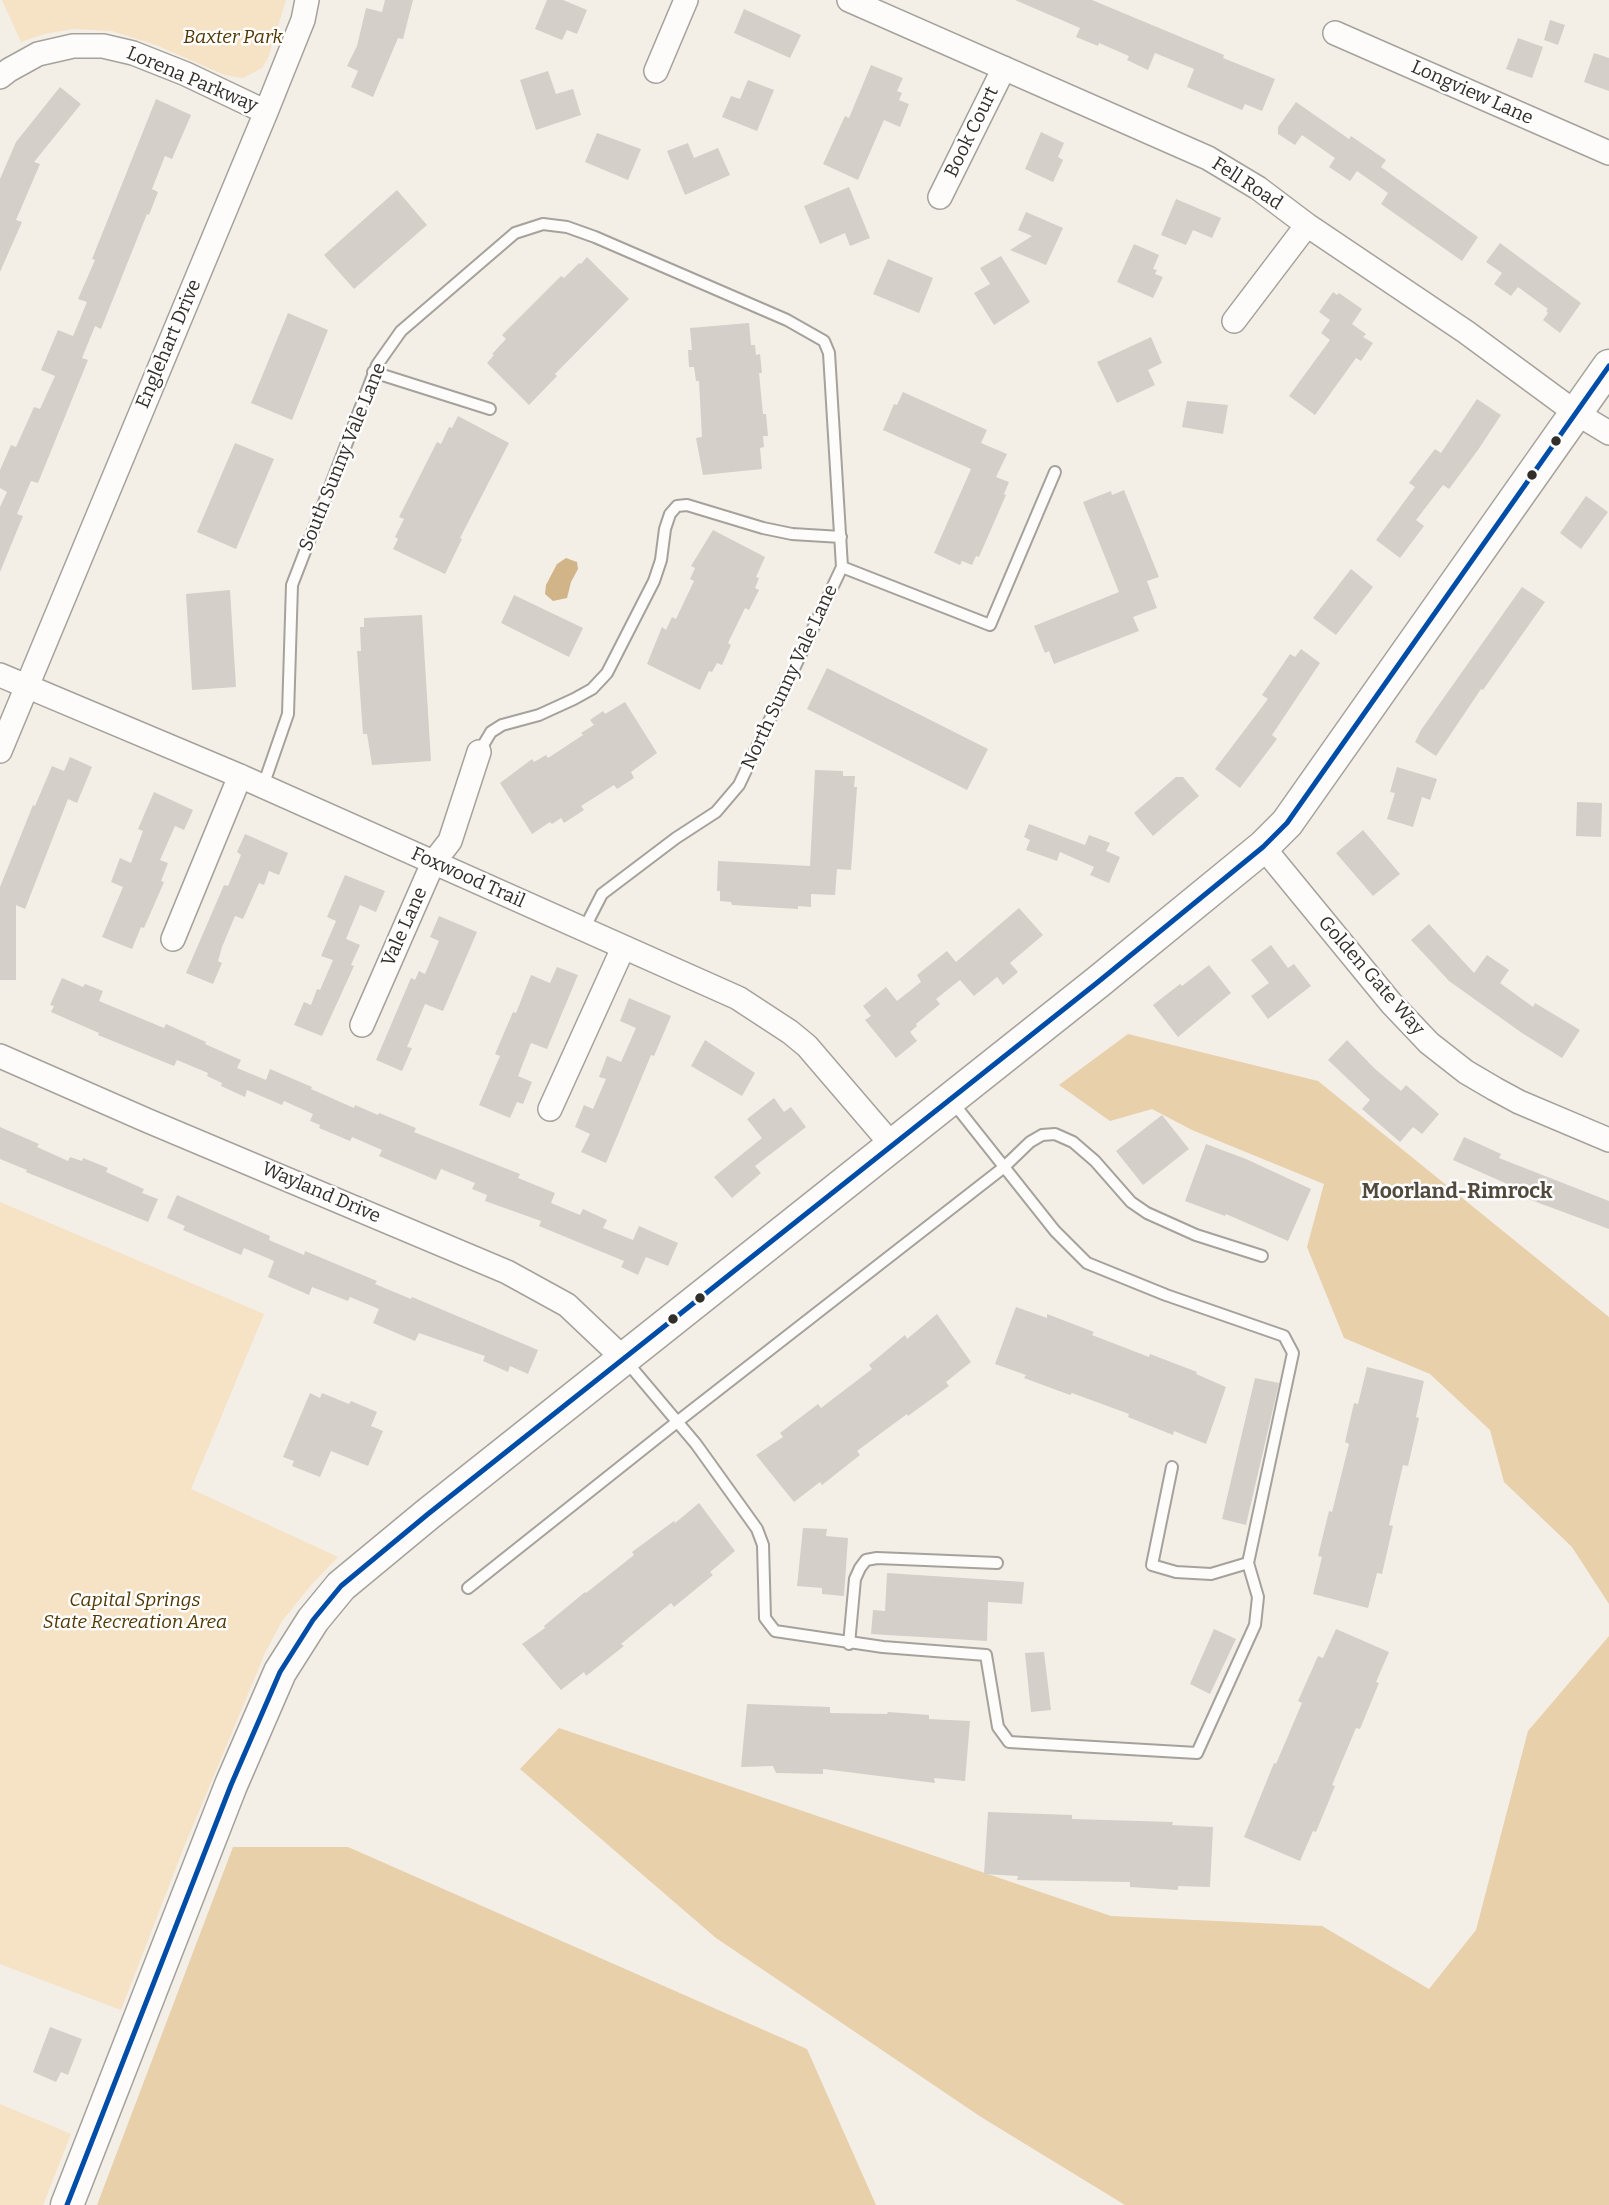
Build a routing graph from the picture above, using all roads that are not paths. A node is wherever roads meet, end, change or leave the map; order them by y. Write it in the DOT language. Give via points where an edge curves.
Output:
graph roads {
  1 [pos="307,0"];
  2 [pos="686,0"];
  3 [pos="849,0"];
  4 [pos="1335,33"];
  5 [pos="1004,68"];
  6 [pos="656,71"];
  7 [pos="0,77"];
  8 [pos="266,112"];
  9 [pos="1609,153"];
  10 [pos="940,197"];
  11 [pos="1307,225"];
  12 [pos="1234,321"];
  13 [pos="829,353"];
  14 [pos="1609,366"];
  15 [pos="373,372"];
  16 [pos="490,410"];
  17 [pos="1576,413"];
  18 [pos="1609,433"];
  19 [pos="1055,472"];
  20 [pos="841,537"];
  21 [pos="842,567"];
  22 [pos="0,676"];
  23 [pos="26,685"];
  24 [pos="0,751"];
  25 [pos="478,752"];
  26 [pos="240,776"];
  27 [pos="263,786"];
  28 [pos="1264,847"];
  29 [pos="433,863"];
  30 [pos="583,930"];
  31 [pos="173,939"];
  32 [pos="624,948"];
  33 [pos="362,1025"];
  34 [pos="0,1056"];
  35 [pos="950,1099"];
  36 [pos="550,1109"];
  37 [pos="1609,1140"];
  38 [pos="892,1145"];
  39 [pos="1003,1168"];
  40 [pos="1262,1256"];
  41 [pos="624,1359"];
  42 [pos="677,1422"];
  43 [pos="1172,1467"];
  44 [pos="997,1563"];
  45 [pos="1248,1563"];
  46 [pos="468,1588"];
  47 [pos="849,1644"];
  48 [pos="67,2205"];
  1 -- 8 [label="street, Englehart Drive"];
  2 -- 6 [label="street"];
  3 -- 5 [label="street, Fell Road"];
  4 -- 9 [label="street, Longview Lane"];
  5 -- 10 [label="street, Book Court"];
  5 -- 11 [label="street, Fell Road" via="1208,158"];
  7 -- 8 [label="street, Lorena Parkway" via="38,54 73,46 103,46 186,74"];
  8 -- 23 [label="street, Englehart Drive"];
  11 -- 12 [label="street"];
  11 -- 17 [label="street, Fell Road"];
  13 -- 15 [label="lane, South Sunny Vale Lane" via="824,341 787,320 595,237 543,224 515,233 401,331"];
  13 -- 20 [label="lane, North Sunny Vale Lane"];
  14 -- 17 [label="street"];
  15 -- 16 [label="lane"];
  15 -- 27 [label="lane, South Sunny Vale Lane" via="292,586 288,714"];
  17 -- 18 [label="street, Fell Road"];
  17 -- 28 [label="street" via="1287,823"];
  19 -- 21 [label="lane" via="990,625"];
  20 -- 21 [label="lane, North Sunny Vale Lane"];
  20 -- 25 [label="lane" via="773,530 677,506 665,529 654,581 607,673 574,699 502,725 491,732"];
  21 -- 30 [label="lane, North Sunny Vale Lane" via="739,785 716,812 602,894"];
  22 -- 23 [label="street, Foxwood Trail"];
  23 -- 24 [label="street, Englehart Drive"];
  23 -- 26 [label="street, Foxwood Trail"];
  25 -- 29 [label="street, Vale Lane" via="450,841"];
  26 -- 27 [label="street, Foxwood Trail"];
  26 -- 31 [label="street"];
  27 -- 29 [label="street, Foxwood Trail"];
  28 -- 35 [label="street"];
  28 -- 37 [label="street, Golden Gate Way" via="1429,1043 1507,1096"];
  29 -- 30 [label="street, Foxwood Trail"];
  29 -- 33 [label="street, Vale Lane"];
  30 -- 32 [label="street, Foxwood Trail"];
  32 -- 36 [label="street"];
  32 -- 38 [label="street, Foxwood Trail" via="738,998 790,1032 843,1085"];
  34 -- 41 [label="street, Wayland Drive" via="517,1276 567,1305"];
  35 -- 38 [label="street"];
  35 -- 39 [label="lane"];
  38 -- 41 [label="street"];
  39 -- 40 [label="lane" via="1030,1142 1055,1134 1073,1142 1147,1213"];
  39 -- 42 [label="lane"];
  39 -- 45 [label="lane" via="1087,1263 1284,1336 1293,1353"];
  41 -- 42 [label="lane"];
  41 -- 48 [label="street" via="359,1570 313,1620 280,1672 231,1785"];
  42 -- 46 [label="lane"];
  42 -- 47 [label="lane" via="757,1529 763,1545 765,1618 775,1631"];
  43 -- 45 [label="lane" via="1152,1565 1211,1574"];
  44 -- 47 [label="lane" via="866,1560 855,1579"];
  45 -- 47 [label="lane" via="1258,1597 1255,1625 1196,1753 1009,1742 998,1727 986,1655"];
}
